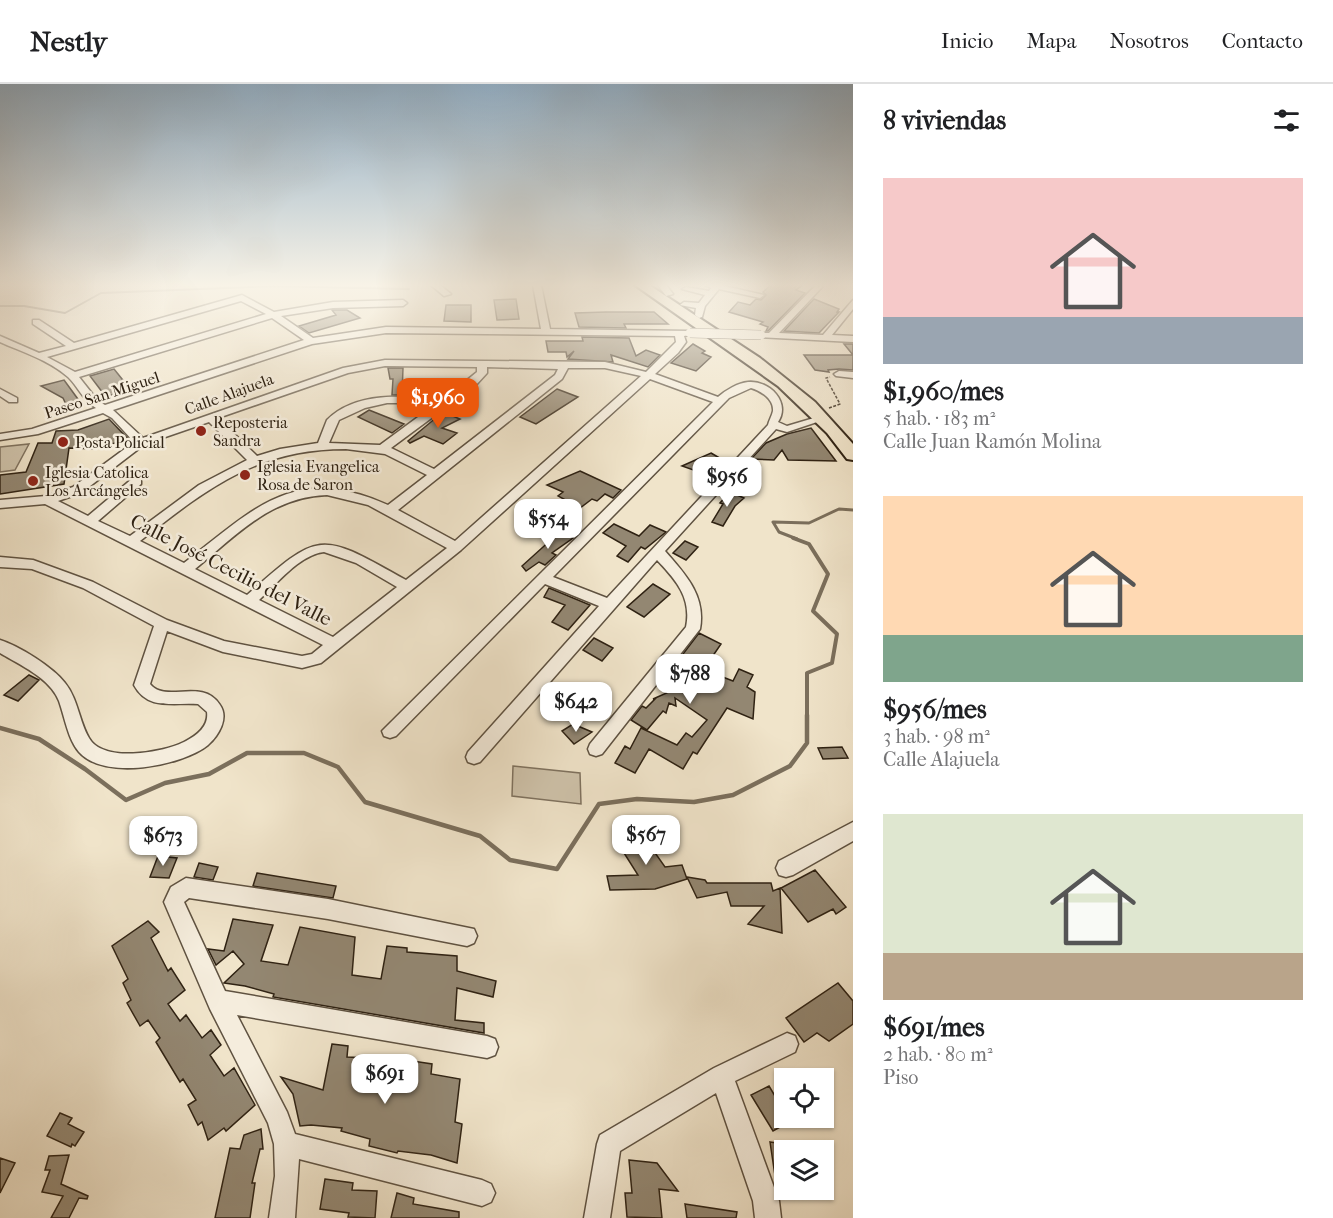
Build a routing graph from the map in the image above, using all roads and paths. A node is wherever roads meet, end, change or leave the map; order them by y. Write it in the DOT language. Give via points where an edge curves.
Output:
graph roads {
  1 [pos="60,338"];
  2 [pos="105,338"];
  3 [pos="198,338"];
  4 [pos="306,338"];
  5 [pos="326,338"];
  6 [pos="680,338"];
  7 [pos="718,338"];
  8 [pos="739,338"];
  9 [pos="825,338"];
  10 [pos="0,339"];
  11 [pos="853,339"];
  12 [pos="311,341"];
  13 [pos="74,347"];
  14 [pos="40,356"];
  15 [pos="482,363"];
  16 [pos="562,364"];
  17 [pos="839,374"];
  18 [pos="648,375"];
  19 [pos="853,375"];
  20 [pos="73,376"];
  21 [pos="0,392"];
  22 [pos="13,400"];
  23 [pos="720,401"];
  24 [pos="441,405"];
  25 [pos="107,410"];
  26 [pos="826,413"];
  27 [pos="212,418"];
  28 [pos="774,425"];
  29 [pos="852,428"];
  30 [pos="0,437"];
  31 [pos="141,442"];
  32 [pos="323,445"];
  33 [pos="382,450"];
  34 [pos="853,454"];
  35 [pos="254,460"];
  36 [pos="436,475"];
  37 [pos="137,481"];
  38 [pos="47,500"];
  39 [pos="0,504"];
  40 [pos="388,512"];
  41 [pos="91,520"];
  42 [pos="132,541"];
  43 [pos="456,547"];
  44 [pos="658,552"];
  45 [pos="0,562"];
  46 [pos="186,569"];
  47 [pos="543,578"];
  48 [pos="406,586"];
  49 [pos="249,601"];
  50 [pos="609,604"];
  51 [pos="162,624"];
  52 [pos="333,644"];
  53 [pos="0,646"];
  54 [pos="390,731"];
  55 [pos="596,749"];
  56 [pos="474,757"];
  57 [pos="853,831"];
  58 [pos="786,868"];
  59 [pos="467,936"];
  60 [pos="218,1001"];
  61 [pos="787,1044"];
  62 [pos="487,1047"];
  63 [pos="722,1076"];
  64 [pos="286,1144"];
  65 [pos="482,1193"];
  66 [pos="282,1218"];
  67 [pos="597,1218"];
  68 [pos="768,1218"];
  1 -- 13 [label="street"];
  2 -- 13 [label="street"];
  3 -- 20 [label="street"];
  4 -- 12 [label="street"];
  5 -- 12 [label="street, Paseo San Miguel"];
  6 -- 18 [label="street" via="675,351"];
  7 -- 26 [label="highway"];
  8 -- 26 [label="highway" via="794,378"];
  9 -- 11 [label="street, Paseo San Miguel"];
  10 -- 14 [label="street"];
  12 -- 25 [label="street, Paseo San Miguel"];
  13 -- 14 [label="street"];
  14 -- 20 [label="street"];
  15 -- 16 [label="street, Calle Alajuela"];
  15 -- 24 [label="street" via="482,373"];
  15 -- 27 [label="street, Calle Alajuela" via="364,366"];
  16 -- 18 [label="street, Calle Alajuela" via="605,365"];
  16 -- 36 [label="street" via="559,377"];
  17 -- 19 [label="street"];
  17 -- 26 [label="path" via="826,378 840,404"];
  18 -- 23 [label="street, Calle Alajuela"];
  18 -- 43 [label="street"];
  20 -- 25 [label="street" via="94,403"];
  21 -- 22 [label="street"];
  23 -- 28 [label="street" via="745,386 761,387 778,407"];
  23 -- 47 [label="street"];
  24 -- 32 [label="street" via="411,398 375,400 335,418"];
  24 -- 33 [label="street"];
  25 -- 30 [label="street, Paseo San Miguel" via="34,432"];
  25 -- 31 [label="street"];
  26 -- 28 [label="street" via="787,429"];
  26 -- 29 [label="highway"];
  26 -- 34 [label="highway"];
  27 -- 31 [label="street, Calle Alajuela"];
  27 -- 35 [label="street"];
  28 -- 44 [label="street"];
  31 -- 38 [label="street, Calle Alajuela" via="77,490"];
  32 -- 33 [label="street"];
  32 -- 35 [label="street" via="298,447"];
  33 -- 36 [label="street"];
  35 -- 42 [label="street" via="200,489"];
  36 -- 40 [label="street"];
  37 -- 41 [label="street"];
  38 -- 39 [label="street, Calle Alajuela"];
  38 -- 41 [label="street, Calle José Cecilio del Valle"];
  40 -- 43 [label="street"];
  40 -- 46 [label="street" via="348,493 297,493 266,508"];
  41 -- 42 [label="street, Calle José Cecilio del Valle"];
  42 -- 46 [label="street, Calle José Cecilio del Valle"];
  43 -- 48 [label="street"];
  44 -- 50 [label="street"];
  44 -- 55 [label="street" via="691,594 697,617 693,629"];
  45 -- 51 [label="street" via="33,565 88,585"];
  46 -- 49 [label="street, Calle José Cecilio del Valle"];
  47 -- 50 [label="street"];
  47 -- 54 [label="street"];
  48 -- 49 [label="street" via="339,550 322,547 306,552"];
  48 -- 52 [label="street"];
  49 -- 52 [label="street, Calle José Cecilio del Valle"];
  50 -- 56 [label="street"];
  51 -- 52 [label="street" via="223,646 302,662 316,659"];
  51 -- 53 [label="street" via="142,685 145,692 158,699 208,700 216,713 204,739 192,747 135,760 92,756 81,741 62,691 46,673"];
  57 -- 58 [label="street"];
  59 -- 60 [label="street" via="328,909 186,888 174,902"];
  60 -- 62 [label="street"];
  60 -- 64 [label="street" via="279,1120"];
  61 -- 63 [label="street"];
  63 -- 67 [label="street" via="609,1144"];
  63 -- 68 [label="street" via="766,1201"];
  64 -- 65 [label="street"];
  64 -- 66 [label="street"];
}
